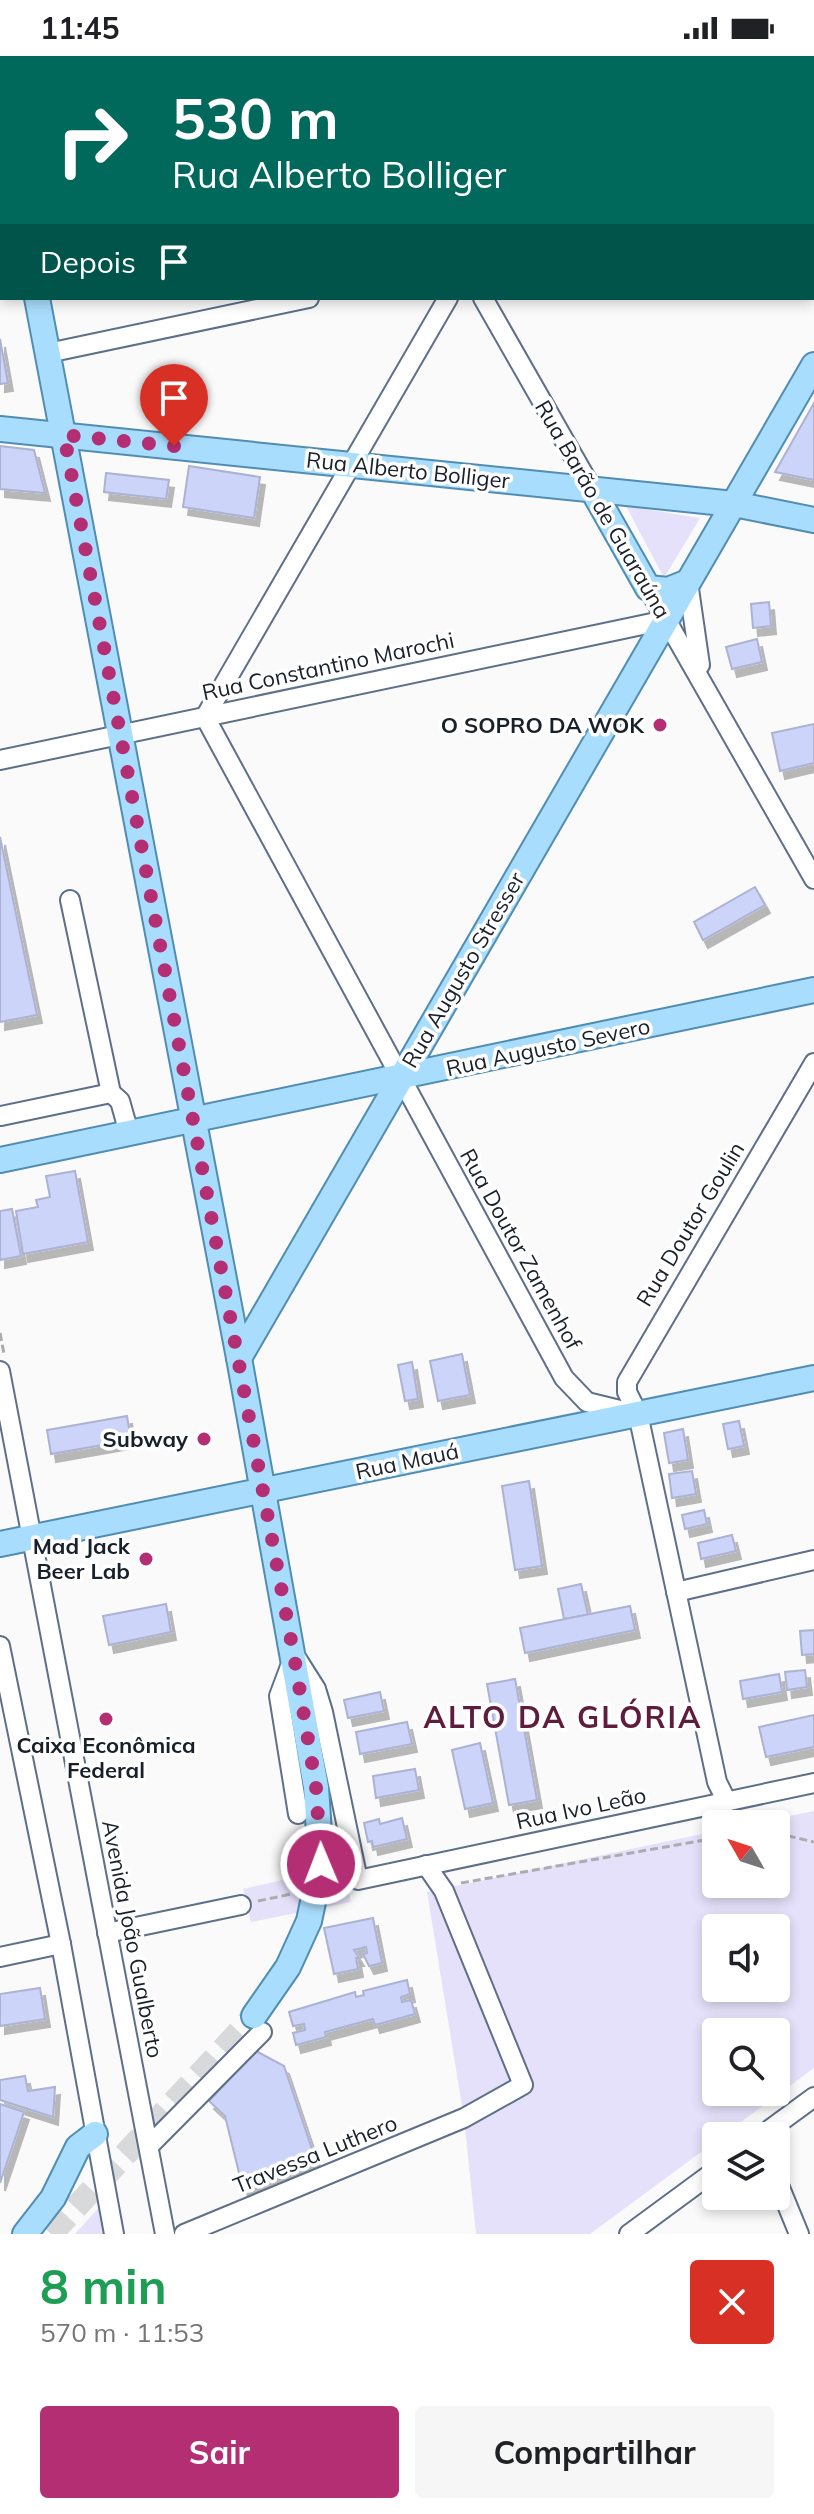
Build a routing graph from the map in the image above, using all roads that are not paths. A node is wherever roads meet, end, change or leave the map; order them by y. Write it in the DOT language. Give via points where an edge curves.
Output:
graph roads {
  1 [pos="37,300"];
  2 [pos="300,300"];
  3 [pos="447,300"];
  4 [pos="484,300"];
  5 [pos="48,353"];
  6 [pos="814,365"];
  7 [pos="0,429"];
  8 [pos="64,435"];
  9 [pos="351,464"];
  10 [pos="592,489"];
  11 [pos="642,494"];
  12 [pos="734,504"];
  13 [pos="608,517"];
  14 [pos="814,520"];
  15 [pos="688,582"];
  16 [pos="648,588"];
  17 [pos="666,620"];
  18 [pos="205,717"];
  19 [pos="723,719"];
  20 [pos="120,735"];
  21 [pos="0,760"];
  22 [pos="814,879"];
  23 [pos="70,900"];
  24 [pos="814,990"];
  25 [pos="814,1063"];
  26 [pos="401,1078"];
  27 [pos="111,1093"];
  28 [pos="1,1116"];
  29 [pos="193,1120"];
  30 [pos="129,1133"];
  31 [pos="0,1160"];
  32 [pos="239,1358"];
  33 [pos="0,1371"];
  34 [pos="814,1378"];
  35 [pos="638,1414"];
  36 [pos="263,1490"];
  37 [pos="32,1538"];
  38 [pos="0,1544"];
  39 [pos="814,1560"];
  40 [pos="676,1592"];
  41 [pos="0,1646"];
  42 [pos="294,1656"];
  43 [pos="814,1783"];
  44 [pos="727,1802"];
  45 [pos="298,1814"];
  46 [pos="426,1865"];
  47 [pos="241,1905"];
  48 [pos="107,1933"];
  49 [pos="61,1944"];
  50 [pos="0,1957"];
  51 [pos="258,2024"];
  52 [pos="814,2097"];
  53 [pos="780,2122"];
  54 [pos="95,2134"];
  55 [pos="149,2146"];
  56 [pos="702,2180"];
  57 [pos="789,2210"];
  58 [pos="25,2234"];
  59 [pos="114,2234"];
  60 [pos="165,2234"];
  61 [pos="184,2234"];
  62 [pos="629,2234"];
  63 [pos="799,2234"];
  1 -- 5 [label="main road"];
  2 -- 5 [label="street"];
  3 -- 9 [label="street"];
  4 -- 10 [label="street, Rua Barão de Guaraúna"];
  5 -- 8 [label="main road"];
  6 -- 12 [label="main road, Rua Augusto Stresser"];
  7 -- 8 [label="main road, Rua Alberto Bolliger"];
  8 -- 9 [label="main road, Rua Alberto Bolliger"];
  8 -- 20 [label="main road"];
  9 -- 10 [label="main road, Rua Alberto Bolliger"];
  9 -- 18 [label="street"];
  10 -- 11 [label="main road, Rua Alberto Bolliger"];
  10 -- 13 [label="main road, Rua Barão de Guaraúna"];
  11 -- 12 [label="main road, Rua Alberto Bolliger"];
  11 -- 13 [label="main road" via="619,502"];
  12 -- 14 [label="main road, Rua Alberto Bolliger"];
  12 -- 15 [label="main road, Rua Augusto Stresser"];
  13 -- 16 [label="main road, Rua Barão de Guaraúna"];
  15 -- 16 [label="main road" via="668,590"];
  15 -- 17 [label="main road, Rua Augusto Stresser"];
  15 -- 19 [label="street, Rua Barão de Guaraúna" via="695,649"];
  16 -- 17 [label="street, Rua Barão de Guaraúna"];
  17 -- 18 [label="street, Rua Constantino Marochi"];
  17 -- 19 [label="street, Rua Barão de Guaraúna"];
  17 -- 26 [label="main road, Rua Augusto Stresser"];
  18 -- 20 [label="street, Rua Constantino Marochi"];
  18 -- 26 [label="street, Rua Doutor Zamenhof"];
  19 -- 22 [label="street, Rua Barão de Guaraúna"];
  20 -- 21 [label="street, Rua Constantino Marochi"];
  20 -- 29 [label="main road"];
  23 -- 27 [label="street"];
  24 -- 26 [label="main road, Rua Augusto Severo"];
  25 -- 35 [label="street, Rua Doutor Goulin" via="632,1370 627,1392"];
  26 -- 29 [label="main road, Rua Augusto Severo"];
  26 -- 32 [label="main road, Rua Augusto Stresser"];
  26 -- 35 [label="street, Rua Doutor Zamenhof" via="564,1378 587,1402"];
  27 -- 28 [label="street"];
  27 -- 30 [label="street" via="120,1101"];
  29 -- 30 [label="main road, Rua Augusto Severo"];
  29 -- 32 [label="main road"];
  30 -- 31 [label="main road, Rua Augusto Severo"];
  32 -- 36 [label="main road"];
  33 -- 37 [label="street, Avenida João Gualberto"];
  34 -- 35 [label="main road, Rua Mauá"];
  35 -- 36 [label="main road, Rua Mauá"];
  35 -- 40 [label="street"];
  36 -- 37 [label="main road, Rua Mauá"];
  36 -- 42 [label="main road"];
  37 -- 38 [label="main road, Rua Mauá"];
  37 -- 48 [label="street, Avenida João Gualberto"];
  39 -- 40 [label="street"];
  40 -- 44 [label="street" via="717,1782"];
  41 -- 49 [label="street"];
  42 -- 45 [label="street" via="279,1696"];
  42 -- 46 [label="street, Rua Ivo Leão" via="316,1689 323,1712 358,1880"];
  42 -- 51 [label="main road" via="327,1886"];
  43 -- 44 [label="street, Rua Ivo Leão"];
  44 -- 46 [label="street, Rua Ivo Leão"];
  46 -- 61 [label="street, Travessa Luthero" via="441,1887 523,2085 464,2118"];
  47 -- 48 [label="street"];
  48 -- 55 [label="street, Avenida João Gualberto"];
  49 -- 50 [label="street"];
  49 -- 54 [label="street"];
  51 -- 55 [label="street"];
  52 -- 53 [label="street"];
  54 -- 58 [label="main road" via="78,2147 53,2198"];
  54 -- 59 [label="street"];
  55 -- 60 [label="street, Avenida João Gualberto"];
  56 -- 62 [label="street"];
  57 -- 63 [label="street"];
}
